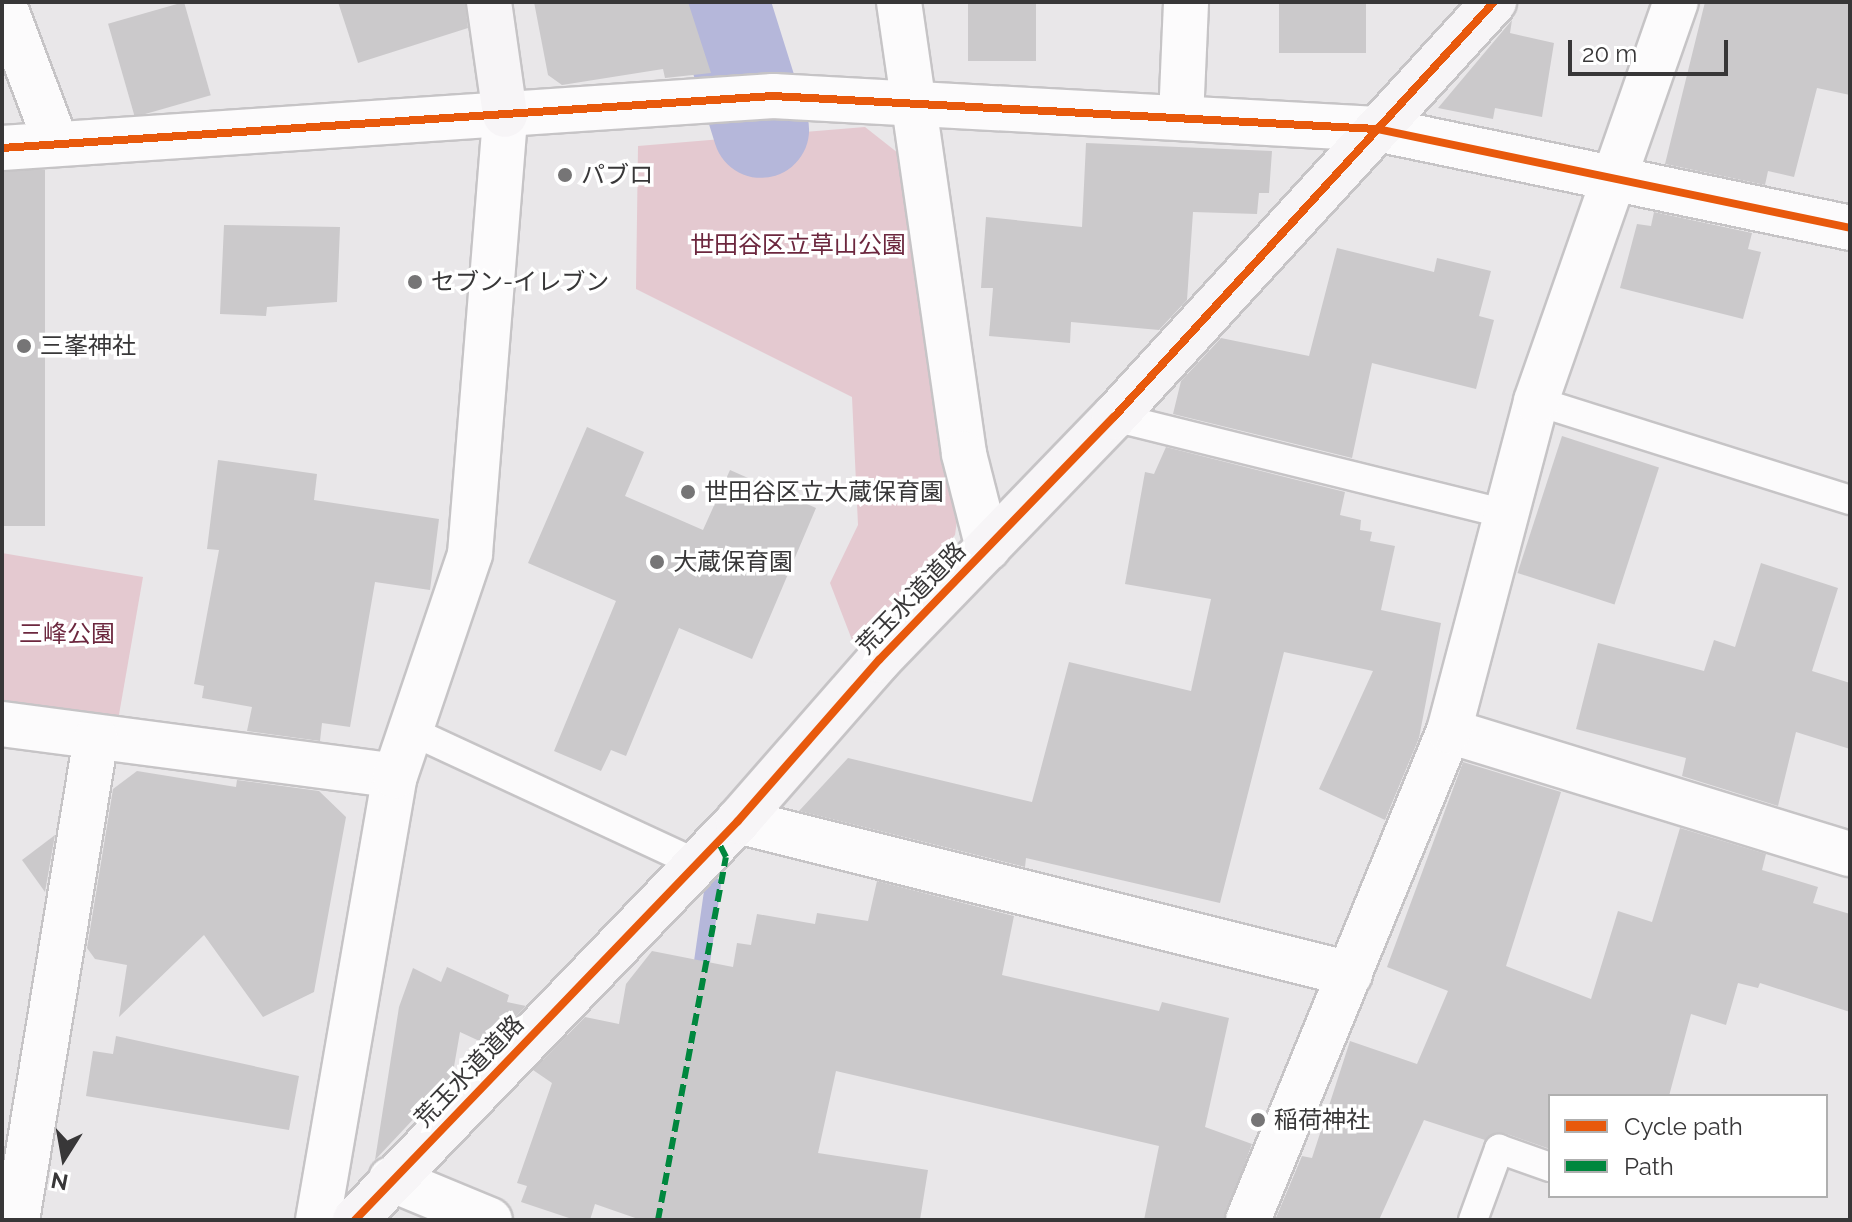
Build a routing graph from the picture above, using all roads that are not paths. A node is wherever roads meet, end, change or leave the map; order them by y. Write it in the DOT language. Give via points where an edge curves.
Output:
graph roads {
  1 [pos="3,2"];
  2 [pos="489,2"];
  3 [pos="899,2"];
  4 [pos="1186,2"];
  5 [pos="1494,2"];
  6 [pos="1676,2"];
  7 [pos="913,104"];
  8 [pos="505,115"];
  9 [pos="1181,118"];
  10 [pos="1377,129"];
  11 [pos="56,143"];
  12 [pos="2,148"];
  13 [pos="1617,175"];
  14 [pos="1850,228"];
  15 [pos="1536,401"];
  16 [pos="1114,417"];
  17 [pos="1850,500"];
  18 [pos="1506,514"];
  19 [pos="988,548"];
  20 [pos="2,724"];
  21 [pos="409,730"];
  22 [pos="1449,731"];
  23 [pos="96,738"];
  24 [pos="395,776"];
  25 [pos="738,821"];
  26 [pos="1850,854"];
  27 [pos="698,864"];
  28 [pos="1350,974"];
  29 [pos="1548,1166"];
  30 [pos="391,1179"];
  31 [pos="17,1220"];
  32 [pos="318,1220"];
  33 [pos="355,1220"];
  34 [pos="490,1220"];
  35 [pos="1248,1220"];
  36 [pos="1473,1220"];
  1 -- 11 [label="street"];
  2 -- 8 [label="main road"];
  3 -- 7 [label="street"];
  4 -- 9 [label="street"];
  5 -- 10 [label="main road, 荒玉水道道路"];
  6 -- 13 [label="street"];
  7 -- 8 [label="street" via="756,96"];
  7 -- 9 [label="street"];
  7 -- 19 [label="street" via="964,454"];
  8 -- 11 [label="street"];
  8 -- 21 [label="street" via="470,554"];
  9 -- 10 [label="street"];
  10 -- 13 [label="street"];
  10 -- 16 [label="main road, 荒玉水道道路"];
  11 -- 12 [label="street"];
  13 -- 14 [label="street"];
  13 -- 15 [label="street"];
  15 -- 17 [label="lane"];
  15 -- 18 [label="street"];
  16 -- 18 [label="lane"];
  16 -- 19 [label="main road, 荒玉水道道路"];
  18 -- 22 [label="street"];
  19 -- 25 [label="main road, 荒玉水道道路"];
  20 -- 23 [label="street"];
  21 -- 24 [label="street"];
  21 -- 27 [label="lane"];
  22 -- 26 [label="street"];
  22 -- 28 [label="street"];
  23 -- 24 [label="street"];
  23 -- 31 [label="street"];
  24 -- 32 [label="street"];
  25 -- 27 [label="main road, 荒玉水道道路"];
  25 -- 28 [label="street"];
  27 -- 30 [label="main road, 荒玉水道道路"];
  28 -- 35 [label="street"];
  29 -- 36 [label="lane" via="1499,1149"];
  30 -- 33 [label="main road, 荒玉水道道路"];
  30 -- 34 [label="street"];
}
